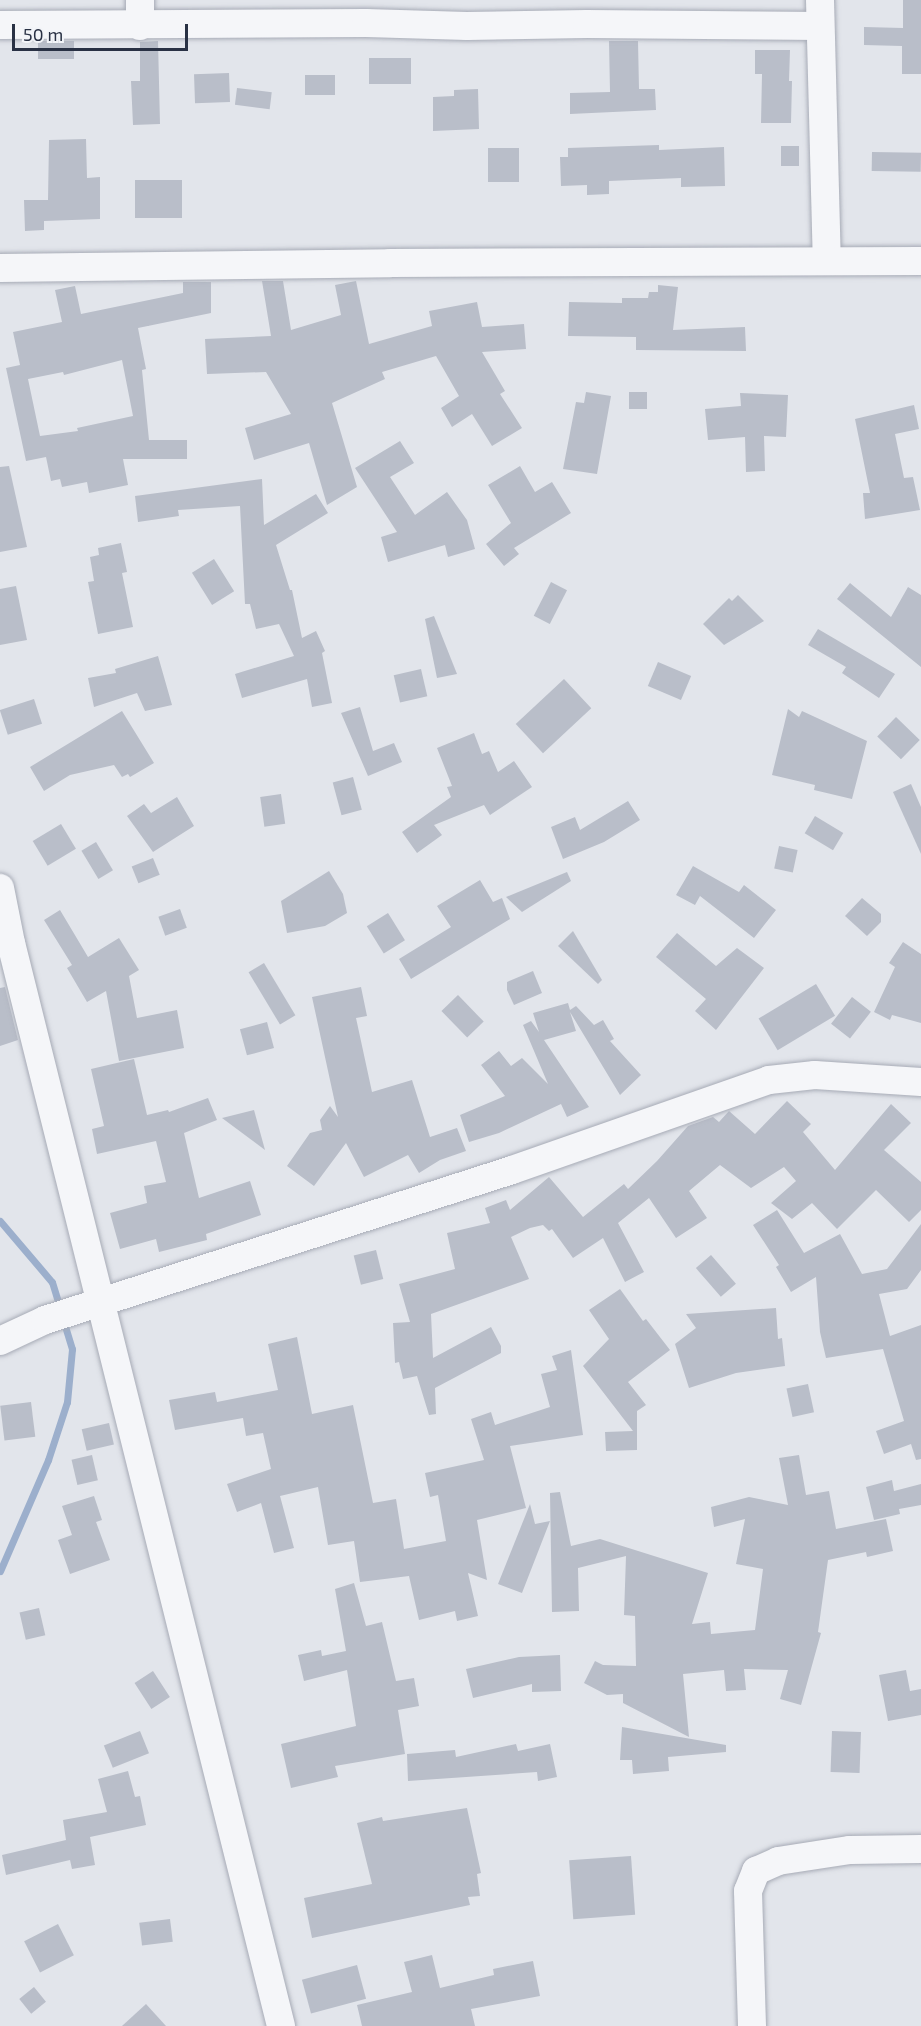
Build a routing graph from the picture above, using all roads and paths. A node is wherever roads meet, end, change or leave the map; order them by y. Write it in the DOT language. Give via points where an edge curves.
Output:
graph roads {
  1 [pos="366,11"];
  2 [pos="588,12"];
  3 [pos="140,13"];
  4 [pos="820,13"];
  5 [pos="0,25"];
  6 [pos="827,261"];
  7 [pos="921,261"];
  8 [pos="0,268"];
  9 [pos="0,888"];
  10 [pos="921,1082"];
  11 [pos="92,1305"];
  12 [pos="0,1341"];
  13 [pos="921,1849"];
  14 [pos="281,2026"];
  15 [pos="752,2026"];
  1 -- 2 [label="street" via="467,26"];
  1 -- 3 [label="street"];
  2 -- 4 [label="street"];
  3 -- 5 [label="street"];
  4 -- 6 [label="street"];
  6 -- 7 [label="street"];
  6 -- 8 [label="street"];
  9 -- 11 [label="street"];
  10 -- 11 [label="street" via="815,1075 769,1080 512,1170"];
  11 -- 12 [label="street" via="45,1320"];
  11 -- 14 [label="street"];
  13 -- 15 [label="street" via="850,1850 778,1861 756,1871 748,1891"];
}
